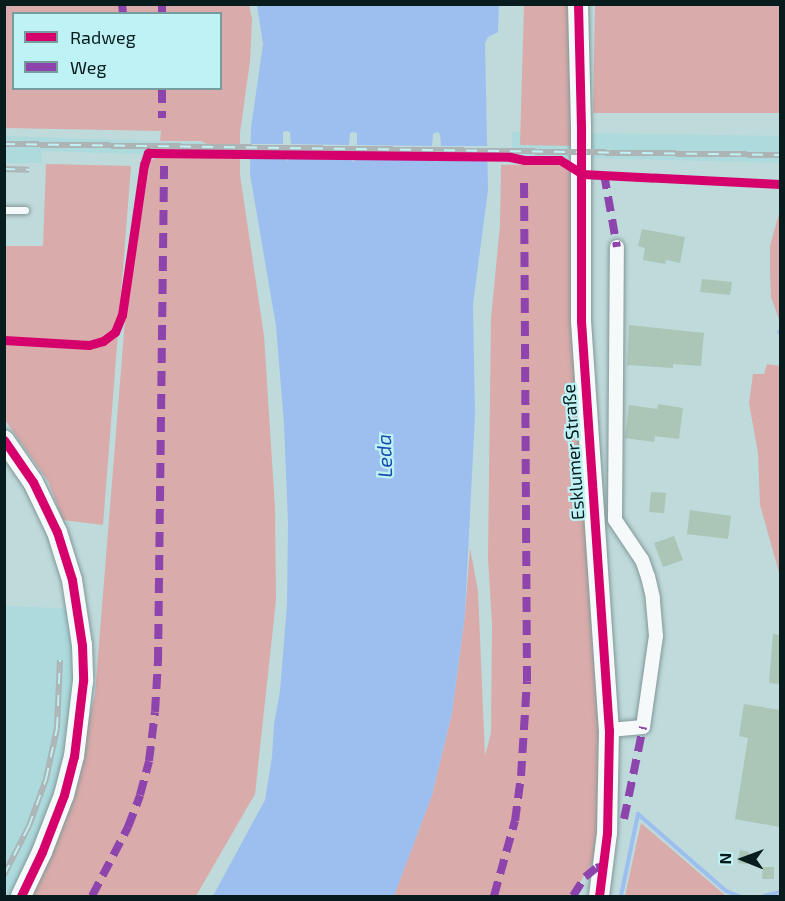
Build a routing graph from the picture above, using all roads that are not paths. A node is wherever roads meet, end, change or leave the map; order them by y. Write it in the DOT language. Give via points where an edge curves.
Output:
graph roads {
  1 [pos="578,4"];
  2 [pos="4,210"];
  3 [pos="25,210"];
  4 [pos="617,247"];
  5 [pos="4,440"];
  6 [pos="609,730"];
  7 [pos="21,897"];
  8 [pos="599,897"];
  1 -- 6 [label="street, Esklumer Straße" via="581,321"];
  2 -- 3 [label="lane"];
  4 -- 6 [label="street, Esklumer Straße" via="615,520 642,560 654,597 656,636 643,727"];
  5 -- 7 [label="street" via="33,482 57,532 72,580 82,657 80,716 64,795"];
  6 -- 8 [label="street, Esklumer Straße" via="607,833"];
}
